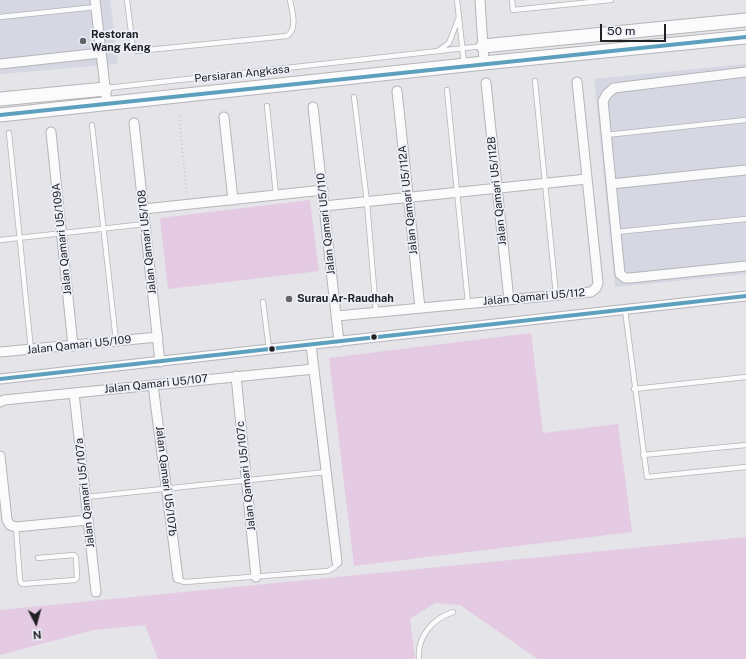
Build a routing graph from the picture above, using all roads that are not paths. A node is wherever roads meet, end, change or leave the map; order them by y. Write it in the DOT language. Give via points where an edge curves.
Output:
graph roads {
  1 [pos="127,0"];
  2 [pos="290,0"];
  3 [pos="458,0"];
  4 [pos="480,0"];
  5 [pos="512,0"];
  6 [pos="611,0"];
  7 [pos="96,3"];
  8 [pos="459,15"];
  9 [pos="0,17"];
  10 [pos="746,20"];
  11 [pos="746,37"];
  12 [pos="484,46"];
  13 [pos="462,48"];
  14 [pos="437,52"];
  15 [pos="101,53"];
  16 [pos="521,60"];
  17 [pos="484,63"];
  18 [pos="0,64"];
  19 [pos="464,65"];
  20 [pos="746,72"];
  21 [pos="535,81"];
  22 [pos="577,82"];
  23 [pos="486,83"];
  24 [pos="105,89"];
  25 [pos="447,90"];
  26 [pos="397,91"];
  27 [pos="354,97"];
  28 [pos="0,99"];
  29 [pos="106,104"];
  30 [pos="267,106"];
  31 [pos="314,107"];
  32 [pos="0,115"];
  33 [pos="224,117"];
  34 [pos="746,120"];
  35 [pos="134,123"];
  36 [pos="92,125"];
  37 [pos="51,132"];
  38 [pos="9,133"];
  39 [pos="606,134"];
  40 [pos="746,170"];
  41 [pos="587,179"];
  42 [pos="545,183"];
  43 [pos="611,184"];
  44 [pos="497,188"];
  45 [pos="322,190"];
  46 [pos="457,192"];
  47 [pos="276,195"];
  48 [pos="408,198"];
  49 [pos="233,200"];
  50 [pos="366,202"];
  51 [pos="324,206"];
  52 [pos="144,209"];
  53 [pos="746,218"];
  54 [pos="145,224"];
  55 [pos="104,229"];
  56 [pos="616,232"];
  57 [pos="62,234"];
  58 [pos="20,238"];
  59 [pos="0,240"];
  60 [pos="746,266"];
  61 [pos="556,295"];
  62 [pos="746,296"];
  63 [pos="508,300"];
  64 [pos="263,302"];
  65 [pos="468,303"];
  66 [pos="420,308"];
  67 [pos="625,310"];
  68 [pos="376,312"];
  69 [pos="337,316"];
  70 [pos="158,337"];
  71 [pos="116,341"];
  72 [pos="339,342"];
  73 [pos="311,345"];
  74 [pos="74,346"];
  75 [pos="269,349"];
  76 [pos="31,350"];
  77 [pos="0,352"];
  78 [pos="160,362"];
  79 [pos="314,368"];
  80 [pos="236,376"];
  81 [pos="746,377"];
  82 [pos="0,379"];
  83 [pos="153,385"];
  84 [pos="634,388"];
  85 [pos="74,393"];
  86 [pos="0,402"];
  87 [pos="746,445"];
  88 [pos="643,455"];
  89 [pos="0,456"];
  90 [pos="746,467"];
  91 [pos="326,472"];
  92 [pos="246,480"];
  93 [pos="167,488"];
  94 [pos="86,497"];
  95 [pos="88,520"];
  96 [pos="16,527"];
  97 [pos="38,558"];
  98 [pos="337,562"];
  99 [pos="256,577"];
  100 [pos="178,578"];
  101 [pos="96,592"];
  102 [pos="453,612"];
  103 [pos="420,659"];
  1 -- 2 [label="lane" via="132,48 137,51 287,36 293,28"];
  3 -- 8 [label="lane"];
  4 -- 12 [label="street"];
  5 -- 6 [label="lane" via="513,10"];
  7 -- 9 [label="lane"];
  7 -- 15 [label="street"];
  8 -- 13 [label="lane"];
  8 -- 14 [label="lane" via="449,43"];
  10 -- 12 [label="street"];
  11 -- 16 [label="street, Persiaran Angkasa"];
  12 -- 13 [label="lane, Persiaran Angkasa"];
  12 -- 16 [label="street"];
  12 -- 17 [label="street"];
  13 -- 14 [label="lane, Persiaran Angkasa"];
  13 -- 19 [label="lane"];
  14 -- 24 [label="lane, Persiaran Angkasa"];
  15 -- 18 [label="street"];
  15 -- 24 [label="street"];
  16 -- 17 [label="street, Persiaran Angkasa"];
  17 -- 19 [label="street, Persiaran Angkasa"];
  19 -- 29 [label="street, Persiaran Angkasa"];
  20 -- 39 [label="street" via="614,88 606,94 603,101"];
  21 -- 42 [label="lane"];
  22 -- 41 [label="street, Jalan Qamari U5/112"];
  23 -- 44 [label="street, Jalan Qamari U5/112B"];
  24 -- 28 [label="street, Persiaran Angkasa"];
  24 -- 29 [label="street"];
  25 -- 46 [label="lane"];
  26 -- 48 [label="street, Jalan Qamari U5/112A"];
  27 -- 50 [label="lane"];
  29 -- 32 [label="street, Persiaran Angkasa"];
  30 -- 47 [label="lane"];
  31 -- 45 [label="street, Jalan Qamari U5/110"];
  33 -- 49 [label="street"];
  34 -- 39 [label="lane"];
  35 -- 52 [label="street, Jalan Qamari U5/108"];
  36 -- 55 [label="lane"];
  37 -- 57 [label="street, Jalan Qamari U5/109A"];
  38 -- 58 [label="lane"];
  39 -- 43 [label="street"];
  40 -- 43 [label="street"];
  41 -- 42 [label="street"];
  41 -- 61 [label="street, Jalan Qamari U5/112" via="598,283 591,292"];
  42 -- 44 [label="street"];
  42 -- 61 [label="lane"];
  43 -- 56 [label="street"];
  44 -- 46 [label="street"];
  44 -- 63 [label="street, Jalan Qamari U5/112B"];
  45 -- 47 [label="street"];
  45 -- 51 [label="street, Jalan Qamari U5/110"];
  46 -- 48 [label="street"];
  46 -- 65 [label="lane"];
  47 -- 49 [label="street"];
  48 -- 50 [label="street"];
  48 -- 66 [label="street, Jalan Qamari U5/112A"];
  49 -- 52 [label="street"];
  50 -- 51 [label="street"];
  50 -- 68 [label="lane"];
  51 -- 69 [label="street, Jalan Qamari U5/110"];
  52 -- 54 [label="street, Jalan Qamari U5/108"];
  53 -- 56 [label="lane"];
  54 -- 55 [label="lane"];
  54 -- 70 [label="street, Jalan Qamari U5/108"];
  55 -- 57 [label="lane"];
  55 -- 71 [label="lane"];
  56 -- 60 [label="street" via="620,274 625,278"];
  57 -- 58 [label="lane"];
  57 -- 74 [label="street, Jalan Qamari U5/109A"];
  58 -- 59 [label="lane"];
  58 -- 76 [label="lane"];
  61 -- 63 [label="street, Jalan Qamari U5/112"];
  62 -- 67 [label="street"];
  63 -- 65 [label="street, Jalan Qamari U5/112"];
  64 -- 75 [label="lane"];
  65 -- 66 [label="street, Jalan Qamari U5/112"];
  66 -- 68 [label="street, Jalan Qamari U5/112"];
  67 -- 72 [label="street"];
  67 -- 84 [label="lane"];
  68 -- 69 [label="street, Jalan Qamari U5/112"];
  69 -- 72 [label="street, Jalan Qamari U5/110"];
  70 -- 71 [label="street, Jalan Qamari U5/109"];
  70 -- 78 [label="street, Jalan Qamari U5/108"];
  71 -- 74 [label="street, Jalan Qamari U5/109"];
  72 -- 73 [label="street"];
  73 -- 75 [label="street"];
  73 -- 79 [label="street"];
  74 -- 76 [label="street, Jalan Qamari U5/109"];
  75 -- 78 [label="street"];
  76 -- 77 [label="street, Jalan Qamari U5/109"];
  78 -- 82 [label="street"];
  79 -- 80 [label="street, Jalan Qamari U5/107"];
  79 -- 91 [label="street"];
  80 -- 83 [label="street, Jalan Qamari U5/107"];
  80 -- 92 [label="street, Jalan Qamari U5/107c"];
  81 -- 84 [label="lane"];
  83 -- 85 [label="street, Jalan Qamari U5/107"];
  83 -- 93 [label="street, Jalan Qamari U5/107b"];
  84 -- 88 [label="lane"];
  85 -- 86 [label="street, Jalan Qamari U5/107"];
  85 -- 94 [label="street, Jalan Qamari U5/107a"];
  87 -- 88 [label="lane"];
  88 -- 90 [label="lane" via="647,477"];
  89 -- 96 [label="street" via="6,520"];
  91 -- 92 [label="lane"];
  91 -- 98 [label="street"];
  92 -- 93 [label="lane"];
  92 -- 99 [label="street, Jalan Qamari U5/107c"];
  93 -- 94 [label="lane"];
  93 -- 100 [label="street, Jalan Qamari U5/107b"];
  94 -- 95 [label="street, Jalan Qamari U5/107a"];
  95 -- 96 [label="street"];
  95 -- 101 [label="street, Jalan Qamari U5/107a"];
  96 -- 97 [label="lane" via="22,584 77,578 74,555"];
  98 -- 99 [label="lane" via="335,567 328,571"];
  99 -- 100 [label="lane" via="185,582"];
  102 -- 103 [label="lane" via="426,630 422,636"];
}
